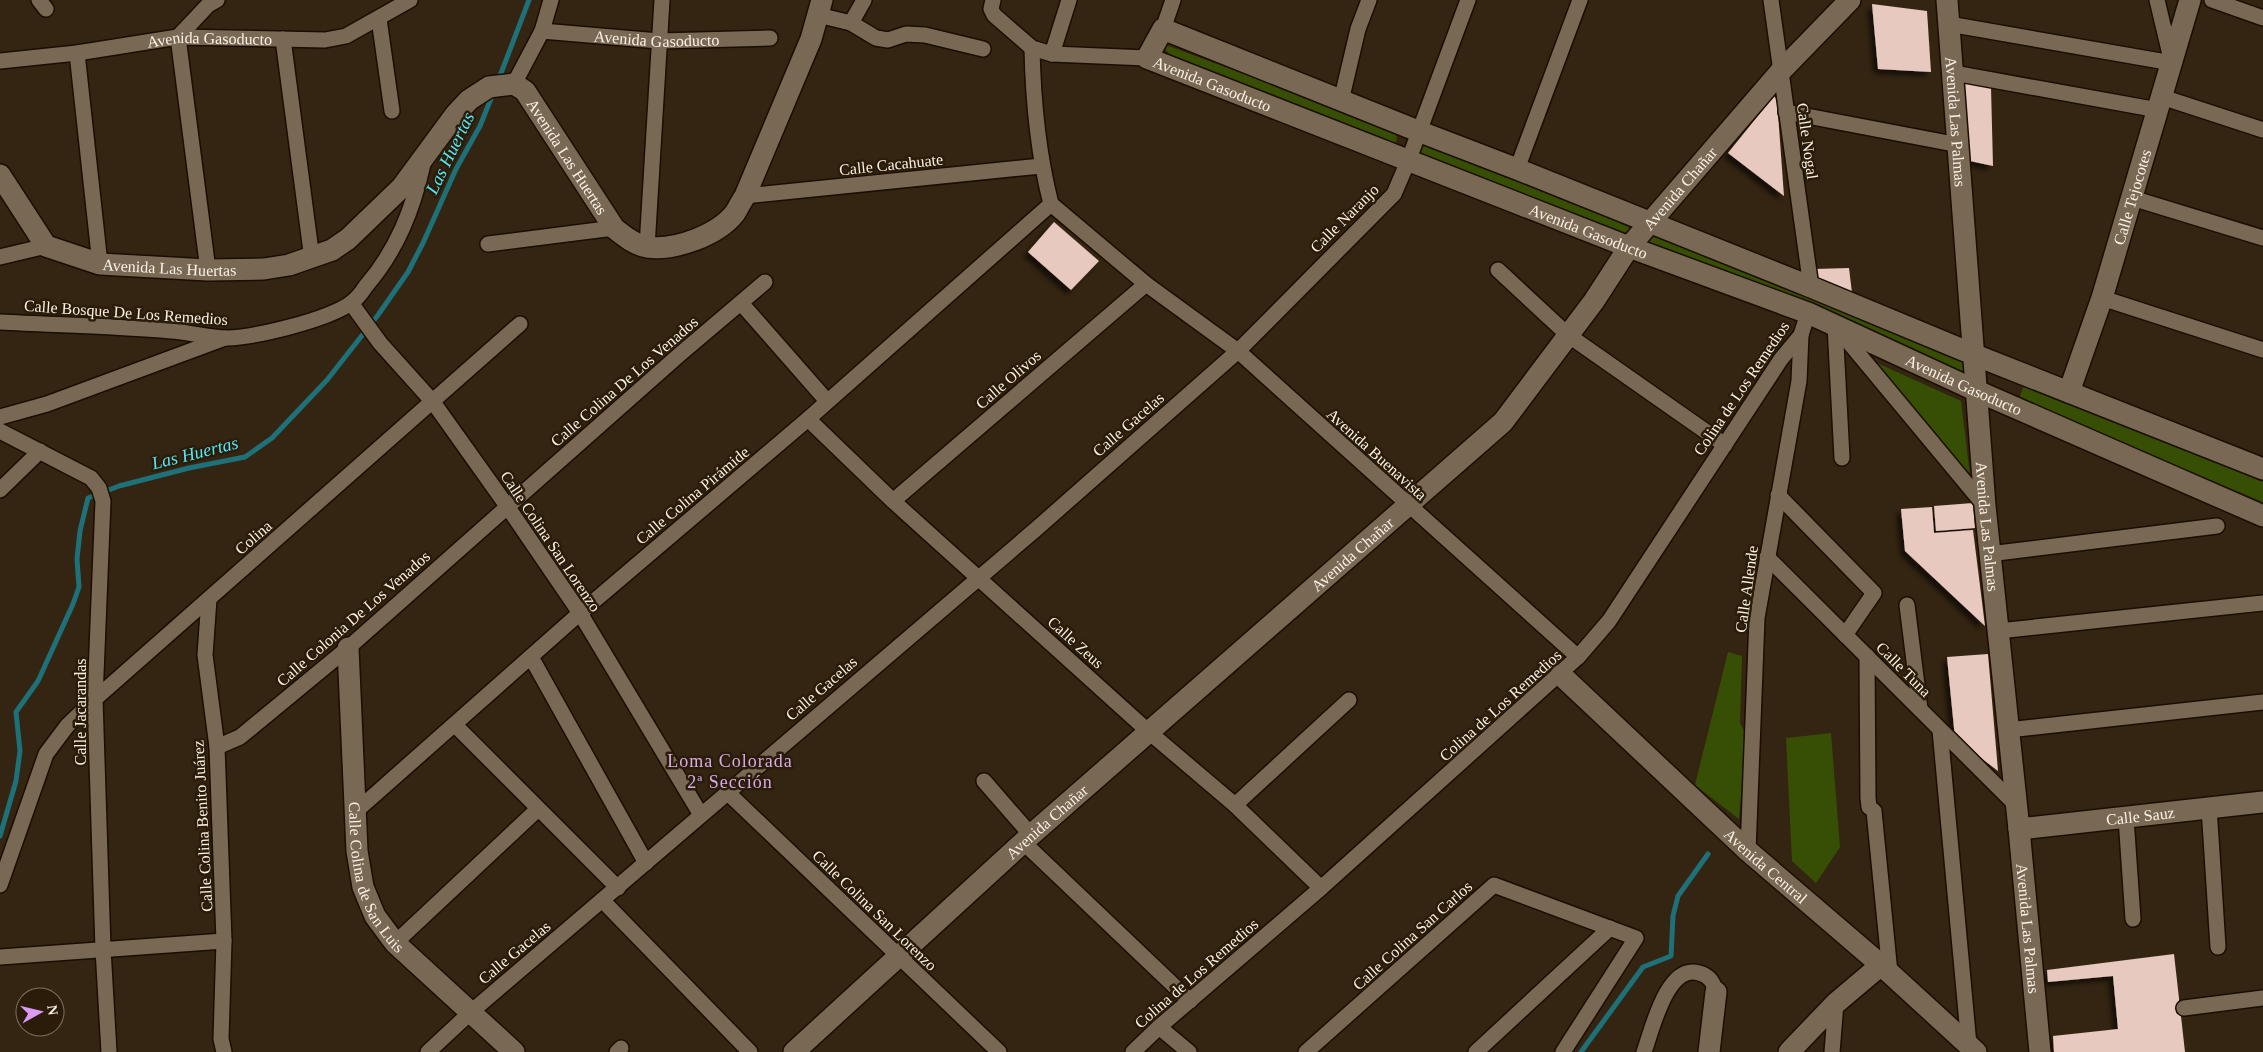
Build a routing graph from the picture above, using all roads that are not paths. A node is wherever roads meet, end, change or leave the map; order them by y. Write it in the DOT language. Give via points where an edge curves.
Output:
graph roads {
  1 [pos="217,0"];
  2 [pos="410,0"];
  3 [pos="551,0"];
  4 [pos="662,0"];
  5 [pos="864,0"];
  6 [pos="993,0"];
  7 [pos="1069,0"];
  8 [pos="1173,0"];
  9 [pos="1369,0"];
  10 [pos="1468,0"];
  11 [pos="1580,0"];
  12 [pos="1772,0"];
  13 [pos="1850,0"];
  14 [pos="1947,0"];
  15 [pos="2157,0"];
  16 [pos="2190,0"];
  17 [pos="2212,0"];
  18 [pos="820,7"];
  19 [pos="2263,18"];
  20 [pos="379,19"];
  21 [pos="851,24"];
  22 [pos="1949,24"];
  23 [pos="1163,29"];
  24 [pos="542,31"];
  25 [pos="178,37"];
  26 [pos="770,38"];
  27 [pos="283,39"];
  28 [pos="658,41"];
  29 [pos="1032,48"];
  30 [pos="983,49"];
  31 [pos="77,54"];
  32 [pos="1052,54"];
  33 [pos="1147,58"];
  34 [pos="0,61"];
  35 [pos="2172,63"];
  36 [pos="1780,72"];
  37 [pos="1954,73"];
  38 [pos="504,85"];
  39 [pos="1341,100"];
  40 [pos="2160,104"];
  41 [pos="392,111"];
  42 [pos="1786,112"];
  43 [pos="2263,130"];
  44 [pos="1418,131"];
  45 [pos="1959,145"];
  46 [pos="1409,159"];
  47 [pos="424,160"];
  48 [pos="1041,166"];
  49 [pos="1517,169"];
  50 [pos="0,175"];
  51 [pos="744,196"];
  52 [pos="2132,198"];
  53 [pos="1051,204"];
  54 [pos="1649,222"];
  55 [pos="614,228"];
  56 [pos="2263,238"];
  57 [pos="488,244"];
  58 [pos="46,246"];
  59 [pos="647,247"];
  60 [pos="1628,247"];
  61 [pos="0,257"];
  62 [pos="312,259"];
  63 [pos="100,264"];
  64 [pos="208,270"];
  65 [pos="1498,270"];
  66 [pos="766,282"];
  67 [pos="1146,284"];
  68 [pos="1810,287"];
  69 [pos="2102,298"];
  70 [pos="741,303"];
  71 [pos="354,308"];
  72 [pos="1808,313"];
  73 [pos="0,322"];
  74 [pos="520,324"];
  75 [pos="1835,325"];
  76 [pos="1801,334"];
  77 [pos="1568,336"];
  78 [pos="227,338"];
  79 [pos="2263,350"];
  80 [pos="1238,351"];
  81 [pos="1975,355"];
  82 [pos="1977,391"];
  83 [pos="2069,392"];
  84 [pos="827,401"];
  85 [pos="434,402"];
  86 [pos="0,417"];
  87 [pos="808,419"];
  88 [pos="0,432"];
  89 [pos="1725,445"];
  90 [pos="40,451"];
  91 [pos="1842,458"];
  92 [pos="2263,469"];
  93 [pos="0,490"];
  94 [pos="1778,495"];
  95 [pos="893,501"];
  96 [pos="1407,505"];
  97 [pos="507,506"];
  98 [pos="1985,506"];
  99 [pos="2263,516"];
  100 [pos="2217,526"];
  101 [pos="1989,554"];
  102 [pos="1768,557"];
  103 [pos="978,577"];
  104 [pos="208,599"];
  105 [pos="2263,602"];
  106 [pos="1907,605"];
  107 [pos="580,613"];
  108 [pos="1998,631"];
  109 [pos="1845,635"];
  110 [pos="348,648"];
  111 [pos="1867,656"];
  112 [pos="531,657"];
  113 [pos="1578,657"];
  114 [pos="1560,675"];
  115 [pos="95,699"];
  116 [pos="1349,700"];
  117 [pos="2263,702"];
  118 [pos="1920,709"];
  119 [pos="455,725"];
  120 [pos="1940,730"];
  121 [pos="2008,730"];
  122 [pos="1149,732"];
  123 [pos="217,748"];
  124 [pos="984,781"];
  125 [pos="727,792"];
  126 [pos="2263,802"];
  127 [pos="1236,805"];
  128 [pos="2016,805"];
  129 [pos="2209,807"];
  130 [pos="538,809"];
  131 [pos="354,813"];
  132 [pos="701,815"];
  133 [pos="2126,818"];
  134 [pos="2019,829"];
  135 [pos="1027,838"];
  136 [pos="1748,851"];
  137 [pos="646,864"];
  138 [pos="0,885"];
  139 [pos="618,888"];
  140 [pos="1321,888"];
  141 [pos="602,900"];
  142 [pos="2133,919"];
  143 [pos="1610,928"];
  144 [pos="224,941"];
  145 [pos="395,943"];
  146 [pos="2218,947"];
  147 [pos="103,949"];
  148 [pos="0,957"];
  149 [pos="898,957"];
  150 [pos="1885,969"];
  151 [pos="1716,992"];
  152 [pos="2263,998"];
  153 [pos="1190,1001"];
  154 [pos="1836,1004"];
  155 [pos="2184,1008"];
  156 [pos="471,1012"];
  157 [pos="1159,1027"];
  158 [pos="1972,1049"];
  159 [pos="109,1052"];
  160 [pos="224,1052"];
  161 [pos="428,1052"];
  162 [pos="514,1052"];
  163 [pos="750,1052"];
  164 [pos="794,1052"];
  165 [pos="999,1052"];
  166 [pos="1133,1052"];
  167 [pos="1189,1052"];
  168 [pos="1306,1052"];
  169 [pos="1476,1052"];
  170 [pos="1563,1052"];
  171 [pos="1644,1052"];
  172 [pos="1708,1052"];
  173 [pos="1789,1052"];
  174 [pos="1832,1052"];
  175 [pos="2040,1052"];
  1 -- 25 [label="street" via="208,5"];
  2 -- 20 [label="street, Avenida Gasoducto"];
  3 -- 24 [label="street"];
  4 -- 28 [label="street"];
  5 -- 21 [label="street"];
  6 -- 29 [label="street" via="991,9 994,15"];
  7 -- 32 [label="street"];
  8 -- 23 [label="street"];
  9 -- 39 [label="street" via="1358,29"];
  10 -- 44 [label="street, Calle Naranjo"];
  11 -- 49 [label="street"];
  12 -- 36 [label="street, Calle Nogal"];
  13 -- 36 [label="street, Avenida Chañar"];
  14 -- 22 [label="street, Avenida Las Palmas"];
  15 -- 35 [label="street"];
  16 -- 35 [label="street, Calle Tejocotes"];
  17 -- 19 [label="street"];
  18 -- 21 [label="street"];
  18 -- 51 [label="street, Avenida Las Huertas" via="811,39"];
  20 -- 27 [label="street, Avenida Gasoducto" via="346,36 325,40"];
  20 -- 41 [label="street"];
  21 -- 30 [label="street" via="876,38 888,40 906,34 924,35"];
  22 -- 35 [label="street"];
  22 -- 37 [label="street, Avenida Las Palmas"];
  23 -- 33 [label="street, Avenida Gasoducto"];
  23 -- 39 [label="street, Avenida Gasoducto"];
  24 -- 28 [label="street, Avenida Gasoducto"];
  24 -- 38 [label="street"];
  25 -- 27 [label="street, Avenida Gasoducto"];
  25 -- 31 [label="street, Avenida Gasoducto"];
  25 -- 64 [label="street"];
  26 -- 28 [label="street, Avenida Gasoducto"];
  27 -- 62 [label="street"];
  28 -- 59 [label="street"];
  29 -- 32 [label="street"];
  29 -- 48 [label="street"];
  31 -- 34 [label="street, Avenida Gasoducto"];
  31 -- 63 [label="street"];
  32 -- 33 [label="street"];
  33 -- 46 [label="street, Avenida Gasoducto"];
  35 -- 40 [label="street, Calle Tejocotes"];
  36 -- 42 [label="street, Calle Nogal"];
  36 -- 54 [label="street, Avenida Chañar"];
  37 -- 40 [label="street"];
  37 -- 45 [label="street, Avenida Las Palmas"];
  38 -- 47 [label="street, Avenida Las Huertas" via="469,100 455,114"];
  38 -- 55 [label="street, Avenida Las Huertas" via="525,91"];
  39 -- 44 [label="street, Avenida Gasoducto"];
  40 -- 43 [label="street"];
  40 -- 52 [label="street, Calle Tejocotes"];
  42 -- 45 [label="street"];
  42 -- 68 [label="street, Calle Nogal"];
  44 -- 46 [label="street, Calle Naranjo"];
  44 -- 49 [label="street, Avenida Gasoducto"];
  45 -- 81 [label="street, Avenida Las Palmas"];
  46 -- 60 [label="street, Avenida Gasoducto"];
  46 -- 80 [label="street, Calle Naranjo" via="1394,194"];
  47 -- 62 [label="street, Avenida Las Huertas" via="402,187 348,240"];
  47 -- 71 [label="street, Calle Bosque De Los Remedios" via="402,234"];
  48 -- 51 [label="street, Calle Cacahuate"];
  48 -- 53 [label="street"];
  49 -- 54 [label="street, Avenida Gasoducto"];
  50 -- 58 [label="street"];
  51 -- 59 [label="street, Avenida Las Huertas" via="734,213 706,235 674,245"];
  52 -- 56 [label="street"];
  52 -- 69 [label="street, Calle Tejocotes"];
  53 -- 67 [label="street, Avenida Buenavista"];
  53 -- 84 [label="street, Calle Colina Pirámide"];
  54 -- 60 [label="street, Avenida Chañar"];
  54 -- 68 [label="street, Avenida Gasoducto"];
  55 -- 57 [label="street"];
  55 -- 59 [label="street, Avenida Las Huertas" via="626,238"];
  58 -- 61 [label="street"];
  58 -- 63 [label="street, Avenida Las Huertas"];
  60 -- 72 [label="street, Avenida Gasoducto"];
  60 -- 77 [label="street, Avenida Chañar"];
  62 -- 64 [label="street, Avenida Las Huertas" via="264,269"];
  63 -- 64 [label="street, Avenida Las Huertas"];
  65 -- 77 [label="street"];
  66 -- 70 [label="street, Calle Colina De Los Venados"];
  67 -- 80 [label="street, Avenida Buenavista"];
  67 -- 95 [label="street, Calle Olivos"];
  68 -- 81 [label="street, Avenida Gasoducto"];
  69 -- 79 [label="street"];
  69 -- 83 [label="street, Calle Tejocotes"];
  70 -- 84 [label="street"];
  70 -- 97 [label="street, Calle Colina De Los Venados"];
  71 -- 78 [label="street, Calle Bosque De Los Remedios" via="294,326"];
  71 -- 85 [label="street, Calle Colina San Lorenzo" via="380,343"];
  72 -- 75 [label="street, Avenida Gasoducto"];
  72 -- 76 [label="street, Colina de Los Remedios"];
  73 -- 78 [label="street, Calle Bosque De Los Remedios" via="172,331"];
  74 -- 85 [label="street, Colina"];
  75 -- 82 [label="street, Avenida Gasoducto"];
  75 -- 91 [label="street"];
  75 -- 98 [label="street"];
  76 -- 89 [label="street, Colina de Los Remedios"];
  76 -- 94 [label="street, Calle Allende" via="1799,381"];
  77 -- 89 [label="street"];
  77 -- 96 [label="street, Avenida Chañar" via="1503,422"];
  78 -- 86 [label="street" via="47,404"];
  80 -- 96 [label="street, Avenida Buenavista"];
  80 -- 103 [label="street, Calle Gacelas"];
  81 -- 82 [label="street, Avenida Las Palmas"];
  81 -- 83 [label="street, Avenida Gasoducto"];
  82 -- 98 [label="street, Avenida Las Palmas"];
  82 -- 99 [label="street, Avenida Gasoducto"];
  83 -- 92 [label="street, Avenida Gasoducto"];
  84 -- 87 [label="street, Calle Colina Pirámide"];
  85 -- 97 [label="street, Calle Colina San Lorenzo"];
  85 -- 104 [label="street, Colina"];
  87 -- 95 [label="street, Calle Zeus"];
  87 -- 107 [label="street, Calle Colina Pirámide"];
  88 -- 90 [label="street, Calle Jacarandas"];
  89 -- 113 [label="street, Colina de Los Remedios" via="1609,621"];
  90 -- 93 [label="street"];
  90 -- 115 [label="street, Calle Jacarandas" via="91,478 101,494"];
  94 -- 102 [label="street, Calle Allende"];
  94 -- 109 [label="street" via="1874,593"];
  95 -- 103 [label="street, Calle Zeus"];
  96 -- 113 [label="street, Avenida Buenavista"];
  96 -- 122 [label="street, Avenida Chañar"];
  97 -- 107 [label="street, Calle Colina San Lorenzo"];
  97 -- 110 [label="street, Calle Colonia De Los Venados"];
  98 -- 101 [label="street, Avenida Las Palmas"];
  100 -- 101 [label="street"];
  101 -- 108 [label="street, Avenida Las Palmas"];
  102 -- 109 [label="street, Calle Tuna"];
  102 -- 136 [label="street, Calle Allende" via="1757,618"];
  103 -- 122 [label="street, Calle Zeus"];
  103 -- 125 [label="street, Calle Gacelas"];
  104 -- 115 [label="street, Colina"];
  104 -- 123 [label="street, Calle Colina Benito Juárez" via="205,655"];
  105 -- 108 [label="street"];
  106 -- 118 [label="street"];
  107 -- 112 [label="street, Calle Colina Pirámide"];
  107 -- 132 [label="street, Calle Colina San Lorenzo"];
  108 -- 121 [label="street, Avenida Las Palmas"];
  109 -- 111 [label="street, Calle Tuna"];
  110 -- 123 [label="street, Calle Colonia De Los Venados" via="240,738"];
  110 -- 131 [label="street, Calle Colina de San Luis"];
  111 -- 118 [label="street, Calle Tuna"];
  111 -- 150 [label="street" via="1868,798 1876,821"];
  112 -- 119 [label="street, Calle Colina Pirámide"];
  112 -- 137 [label="street"];
  113 -- 114 [label="street, Colina de Los Remedios"];
  114 -- 136 [label="street, Avenida Central"];
  114 -- 140 [label="street, Colina de Los Remedios"];
  115 -- 138 [label="street, Colina" via="67,726 46,754"];
  115 -- 147 [label="street, Calle Jacarandas"];
  116 -- 127 [label="street"];
  117 -- 121 [label="street"];
  118 -- 120 [label="street, Calle Tuna"];
  119 -- 130 [label="street"];
  119 -- 131 [label="street, Calle Colina Pirámide"];
  120 -- 128 [label="street, Calle Tuna"];
  120 -- 158 [label="street"];
  121 -- 128 [label="street, Avenida Las Palmas"];
  122 -- 127 [label="street, Calle Zeus"];
  122 -- 135 [label="street, Avenida Chañar"];
  123 -- 144 [label="street, Calle Colina Benito Juárez"];
  124 -- 135 [label="street"];
  125 -- 132 [label="street, Calle Gacelas"];
  125 -- 149 [label="street, Calle Colina San Lorenzo"];
  126 -- 129 [label="street, Calle Sauz"];
  127 -- 140 [label="street, Calle Zeus"];
  128 -- 134 [label="street, Avenida Las Palmas"];
  129 -- 133 [label="street, Calle Sauz"];
  129 -- 146 [label="street"];
  130 -- 139 [label="street"];
  130 -- 145 [label="street"];
  131 -- 145 [label="street, Calle Colina de San Luis" via="363,887 375,916"];
  132 -- 137 [label="street, Calle Gacelas"];
  133 -- 134 [label="street, Calle Sauz"];
  133 -- 142 [label="street"];
  134 -- 175 [label="street, Avenida Las Palmas"];
  135 -- 149 [label="street, Avenida Chañar"];
  135 -- 153 [label="street"];
  136 -- 150 [label="street, Avenida Central"];
  137 -- 139 [label="street, Calle Gacelas"];
  139 -- 141 [label="street, Calle Gacelas"];
  140 -- 153 [label="street, Colina de Los Remedios"];
  141 -- 156 [label="street, Calle Gacelas"];
  141 -- 163 [label="street"];
  143 -- 168 [label="street, Calle Colina San Carlos" via="1494,885"];
  143 -- 169 [label="street"];
  143 -- 170 [label="street, Calle Colina San Carlos" via="1636,938"];
  144 -- 147 [label="street"];
  144 -- 160 [label="street, Calle Colina Benito Juárez" via="221,1039"];
  145 -- 156 [label="street, Calle Colina de San Luis"];
  147 -- 148 [label="street"];
  147 -- 159 [label="street, Calle Jacarandas"];
  149 -- 164 [label="street, Avenida Chañar"];
  149 -- 165 [label="street, Calle Colina San Lorenzo"];
  150 -- 154 [label="street"];
  150 -- 158 [label="street, Avenida Central"];
  151 -- 171 [label="street" via="1707,975 1696,972 1682,974 1673,981"];
  151 -- 172 [label="street"];
  152 -- 155 [label="street"];
  153 -- 157 [label="street, Colina de Los Remedios"];
  154 -- 173 [label="street"];
  154 -- 174 [label="street"];
  156 -- 161 [label="street, Calle Gacelas"];
  156 -- 162 [label="street, Calle Colina de San Luis"];
  157 -- 166 [label="street, Colina de Los Remedios"];
  157 -- 167 [label="street"];
}
